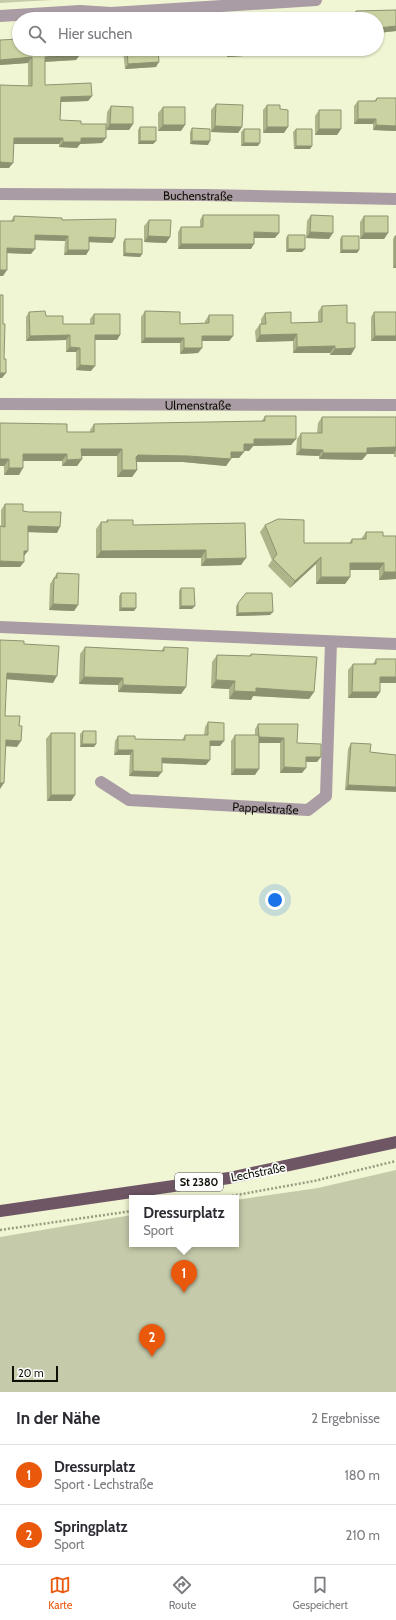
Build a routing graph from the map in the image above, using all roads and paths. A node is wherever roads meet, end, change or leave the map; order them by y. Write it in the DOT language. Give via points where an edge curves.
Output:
graph roads {
  1 [pos="316,0"];
  2 [pos="80,5"];
  3 [pos="29,12"];
  4 [pos="107,12"];
  5 [pos="127,12"];
  6 [pos="12,14"];
  7 [pos="0,16"];
  8 [pos="0,194"];
  9 [pos="396,199"];
  10 [pos="0,404"];
  11 [pos="396,404"];
  12 [pos="0,627"];
  13 [pos="331,642"];
  14 [pos="396,644"];
  15 [pos="101,782"];
  16 [pos="396,1142"];
  17 [pos="396,1161"];
  18 [pos="237,1195"];
  19 [pos="0,1211"];
  20 [pos="129,1211"];
  21 [pos="0,1230"];
  1 -- 5 [label="street"];
  2 -- 3 [label="street"];
  2 -- 4 [label="street"];
  6 -- 7 [label="street"];
  8 -- 9 [label="street, Buchenstraße"];
  10 -- 11 [label="street, Ulmenstraße"];
  12 -- 13 [label="street"];
  13 -- 14 [label="street"];
  13 -- 15 [label="street, Pappelstraße" via="326,796 308,810 129,800"];
  16 -- 19 [label="main road, Lechstraße / St 2380" via="228,1178"];
  17 -- 18 [label="path, Lechstraße" via="314,1181"];
  20 -- 21 [label="path"];
}
